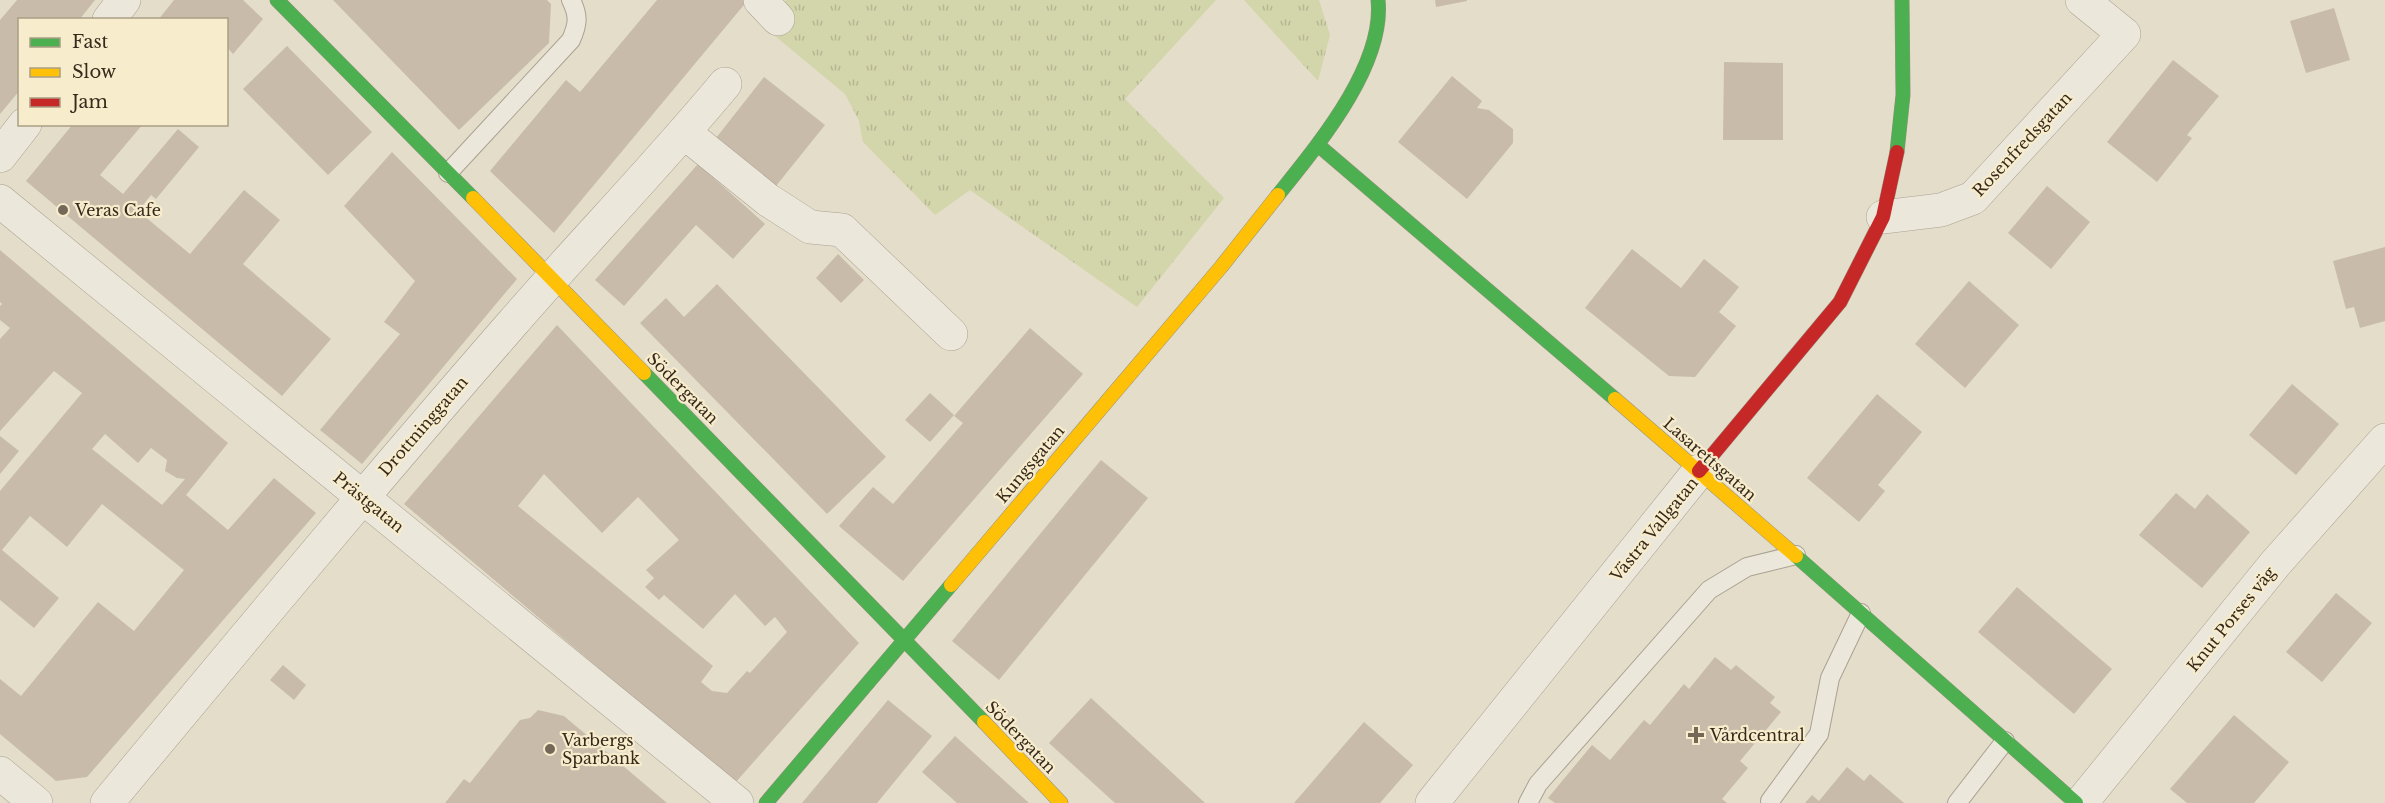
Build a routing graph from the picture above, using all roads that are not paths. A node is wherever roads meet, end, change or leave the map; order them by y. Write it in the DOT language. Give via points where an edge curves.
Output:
graph roads {
  1 [pos="124,0"];
  2 [pos="277,0"];
  3 [pos="572,0"];
  4 [pos="1378,0"];
  5 [pos="1902,0"];
  6 [pos="2082,0"];
  7 [pos="110,18"];
  8 [pos="725,84"];
  9 [pos="23,126"];
  10 [pos="685,133"];
  11 [pos="1318,145"];
  12 [pos="0,156"];
  13 [pos="448,173"];
  14 [pos="0,201"];
  15 [pos="1883,217"];
  16 [pos="551,280"];
  17 [pos="951,334"];
  18 [pos="2385,440"];
  19 [pos="1699,471"];
  20 [pos="361,496"];
  21 [pos="1796,555"];
  22 [pos="1861,614"];
  23 [pos="903,639"];
  24 [pos="2005,741"];
  25 [pos="0,773"];
  26 [pos="1770,801"];
  27 [pos="36,803"];
  28 [pos="106,803"];
  29 [pos="737,803"];
  30 [pos="766,803"];
  31 [pos="1061,803"];
  32 [pos="1432,803"];
  33 [pos="1528,803"];
  34 [pos="1957,803"];
  35 [pos="2078,803"];
  1 -- 7 [label="street"];
  2 -- 13 [label="street, Södergatan"];
  3 -- 13 [label="lane" via="578,23 571,40"];
  4 -- 11 [label="street, Kungsgatan" via="1374,46 1349,98"];
  5 -- 15 [label="street" via="1903,95"];
  6 -- 15 [label="street, Rosenfredsgatan" via="2124,34 1973,198 1941,210"];
  8 -- 10 [label="street, Drottninggatan"];
  9 -- 12 [label="street"];
  10 -- 16 [label="street, Drottninggatan"];
  10 -- 17 [label="street" via="768,200 810,227 842,230"];
  11 -- 19 [label="street, Lasarettsgatan"];
  11 -- 23 [label="street, Kungsgatan" via="1221,267"];
  13 -- 16 [label="street, Södergatan"];
  14 -- 20 [label="street, Prästgatan"];
  15 -- 19 [label="street, Västra Vallgatan" via="1840,302"];
  16 -- 20 [label="street, Drottninggatan"];
  16 -- 23 [label="street, Södergatan" via="719,447"];
  18 -- 35 [label="street, Knut Porses väg" via="2275,564"];
  19 -- 21 [label="street, Lasarettsgatan"];
  19 -- 32 [label="street, Västra Vallgatan"];
  20 -- 28 [label="street, Drottninggatan"];
  20 -- 29 [label="street, Prästgatan"];
  21 -- 22 [label="street, Lasarettsgatan"];
  21 -- 33 [label="lane" via="1747,567 1709,590 1538,784"];
  22 -- 24 [label="street, Lasarettsgatan"];
  22 -- 26 [label="lane" via="1830,678 1819,734"];
  23 -- 30 [label="street, Kungsgatan"];
  23 -- 31 [label="street, Södergatan"];
  24 -- 34 [label="lane"];
  24 -- 35 [label="street, Lasarettsgatan"];
  25 -- 27 [label="street"];
}
